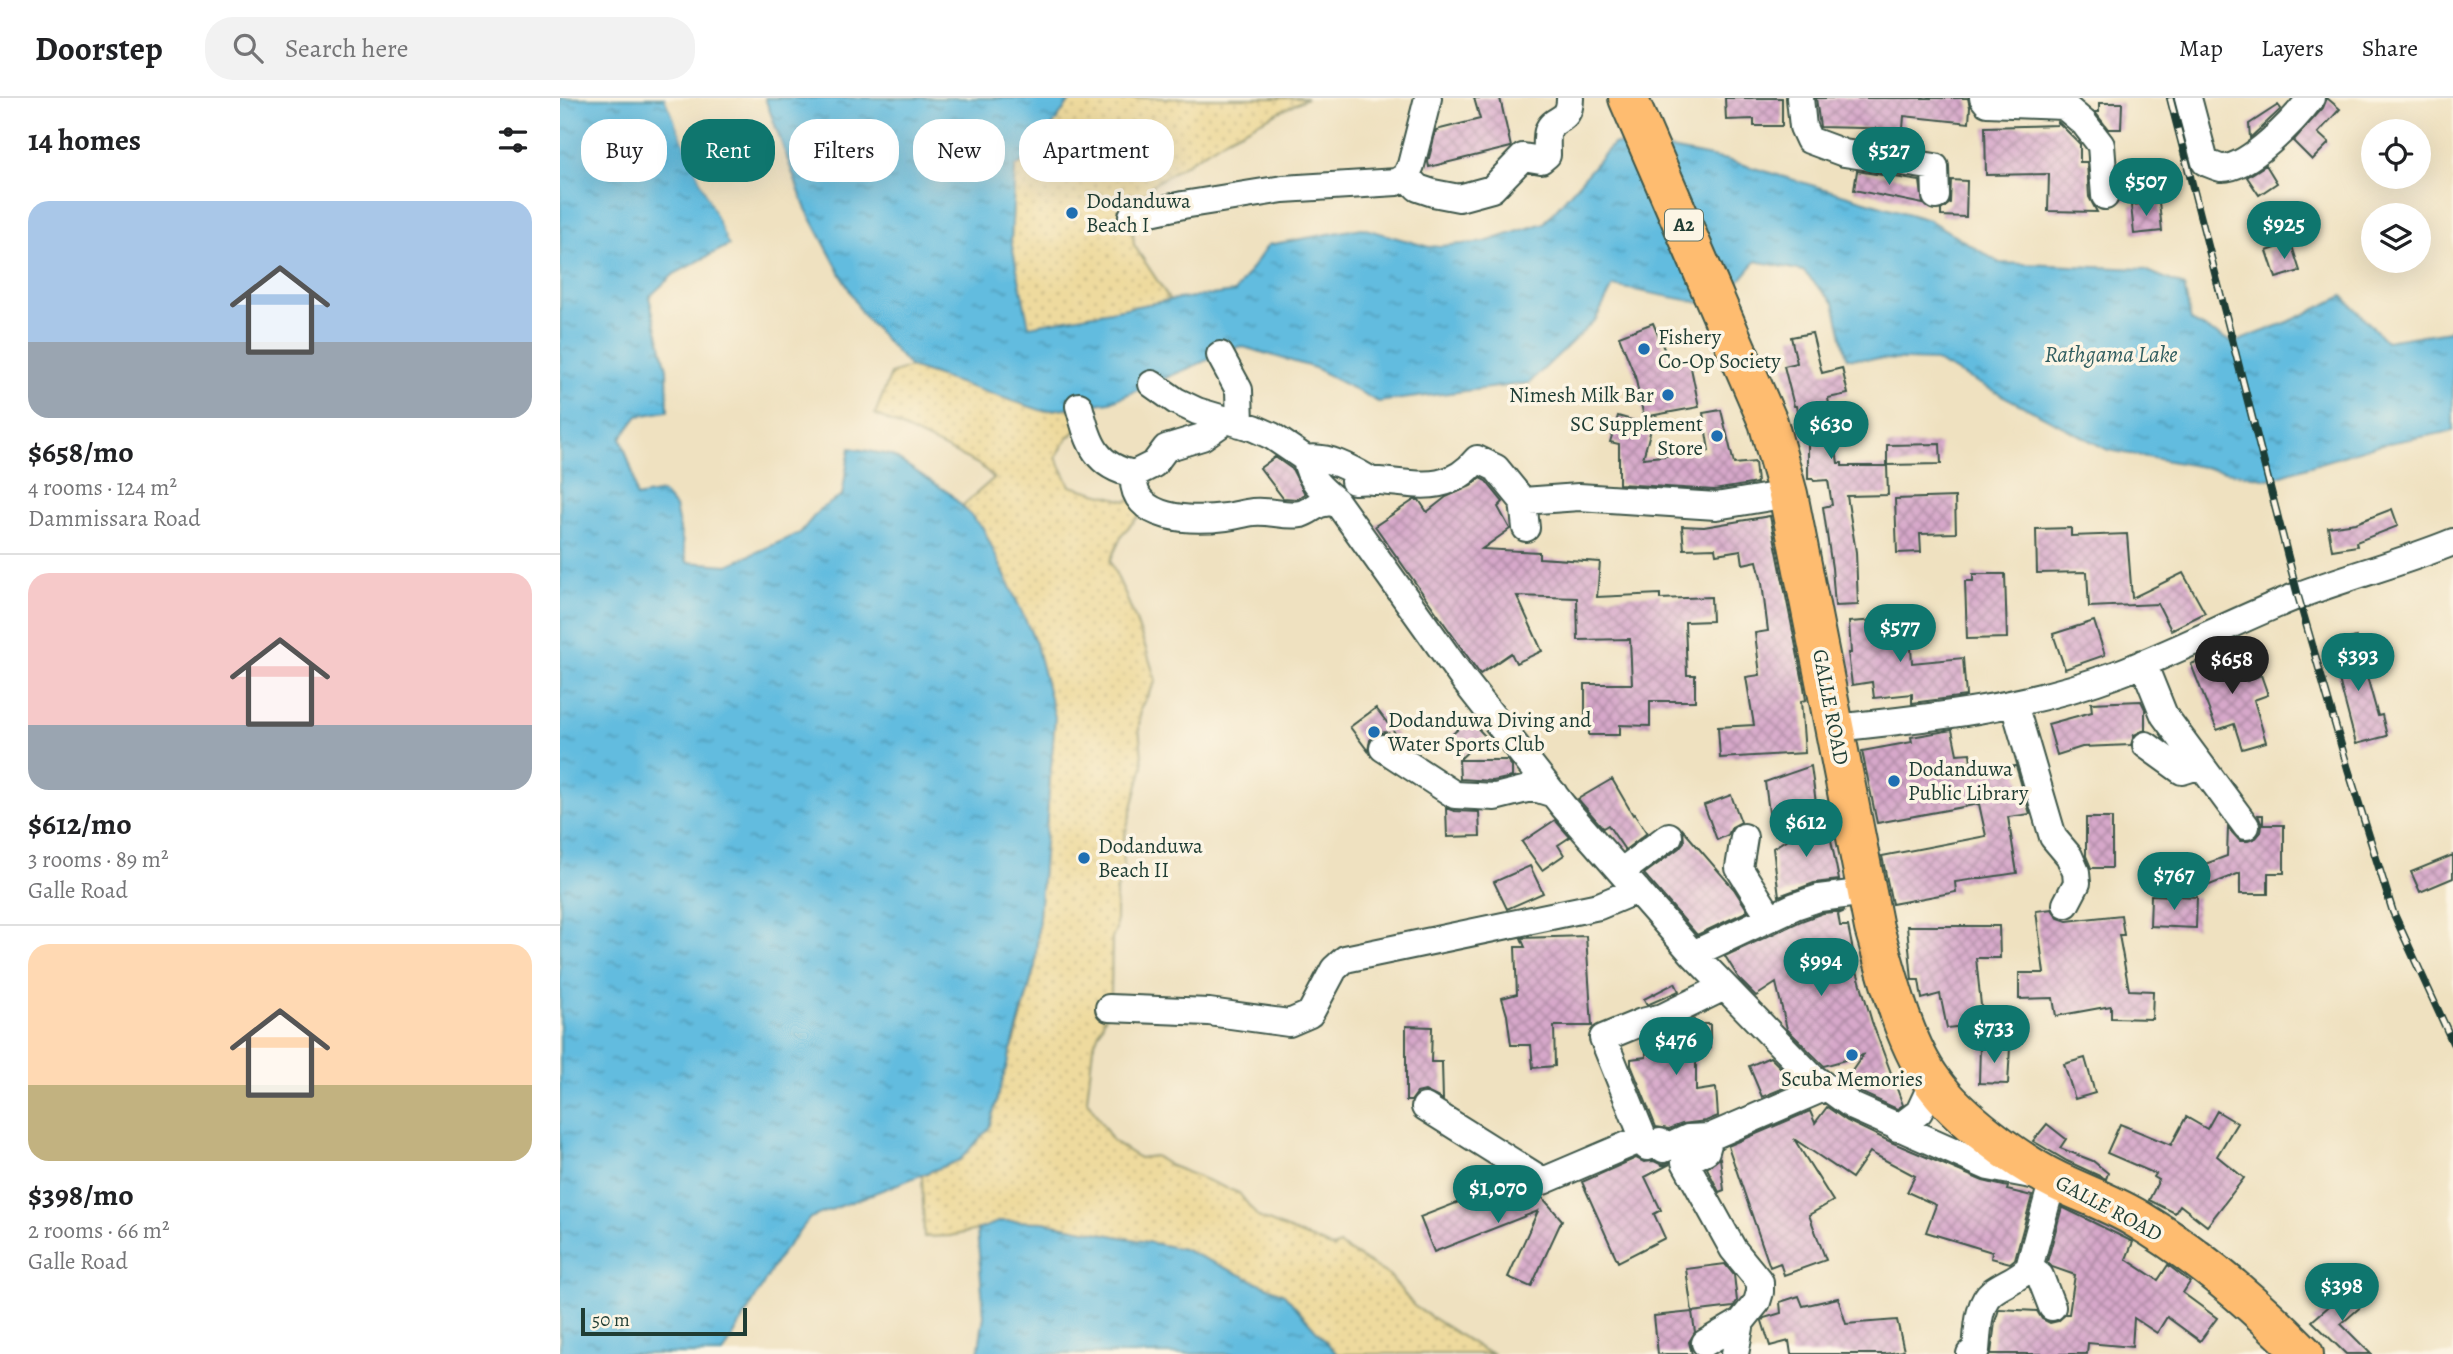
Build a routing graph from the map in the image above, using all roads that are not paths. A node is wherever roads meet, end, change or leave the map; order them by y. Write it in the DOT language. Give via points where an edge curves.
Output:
graph roads {
  1 [pos="1428,98"];
  2 [pos="1570,98"];
  3 [pos="1628,98"];
  4 [pos="1800,98"];
  5 [pos="1983,98"];
  6 [pos="2188,98"];
  7 [pos="2311,98"];
  8 [pos="1406,176"];
  9 [pos="1936,196"];
  10 [pos="2105,196"];
  11 [pos="1132,216"];
  12 [pos="1220,355"];
  13 [pos="1152,384"];
  14 [pos="1079,406"];
  15 [pos="1233,423"];
  16 [pos="1306,459"];
  17 [pos="1134,474"];
  18 [pos="1372,481"];
  19 [pos="1788,494"];
  20 [pos="1336,501"];
  21 [pos="1523,501"];
  22 [pos="1526,528"];
  23 [pos="2453,542"];
  24 [pos="2143,663"];
  25 [pos="2014,704"];
  26 [pos="1835,728"];
  27 [pos="2146,745"];
  28 [pos="1383,748"];
  29 [pos="2201,765"];
  30 [pos="1554,794"];
  31 [pos="2246,826"];
  32 [pos="1669,835"];
  33 [pos="1744,837"];
  34 [pos="1629,881"];
  35 [pos="1867,892"];
  36 [pos="2066,904"];
  37 [pos="1770,917"];
  38 [pos="1693,954"];
  39 [pos="1724,987"];
  40 [pos="1109,1009"];
  41 [pos="1933,1082"];
  42 [pos="1826,1087"];
  43 [pos="1425,1107"];
  44 [pos="1898,1128"];
  45 [pos="1710,1137"];
  46 [pos="1644,1138"];
  47 [pos="2053,1179"];
  48 [pos="2029,1268"];
  49 [pos="2052,1307"];
  50 [pos="1741,1322"];
  51 [pos="1705,1343"];
  52 [pos="1975,1353"];
  53 [pos="1735,1354"];
  54 [pos="2304,1354"];
  1 -- 8 [label="street"];
  2 -- 8 [label="street" via="1564,119 1548,131 1547,155 1541,160 1523,157 1492,189 1460,198 1418,188"];
  3 -- 19 [label="highway, GALLE ROAD / A2" via="1768,422"];
  4 -- 9 [label="street" via="1809,140 1844,153 1935,167"];
  5 -- 10 [label="street" via="1987,103 2064,106 2101,145"];
  6 -- 7 [label="street" via="2205,162 2222,168 2244,161 2269,143"];
  8 -- 11 [label="street" via="1397,182 1283,189"];
  12 -- 15 [label="street" via="1240,390"];
  13 -- 15 [label="street" via="1176,401"];
  14 -- 17 [label="street" via="1097,455 1106,464"];
  15 -- 16 [label="street" via="1272,436"];
  15 -- 17 [label="street" via="1166,448 1154,464"];
  16 -- 18 [label="street" via="1329,460"];
  16 -- 20 [label="street" via="1316,485"];
  17 -- 20 [label="street" via="1145,506 1179,517 1268,511 1301,514"];
  18 -- 20 [label="street" via="1352,481 1338,491"];
  18 -- 21 [label="street" via="1439,485 1456,478 1477,459 1496,468"];
  19 -- 21 [label="street" via="1716,506 1579,497"];
  19 -- 26 [label="highway, GALLE ROAD / A2"];
  20 -- 30 [label="street" via="1464,680"];
  21 -- 22 [label="street"];
  23 -- 24 [label="street" via="2298,596"];
  24 -- 25 [label="street"];
  24 -- 29 [label="street" via="2164,715"];
  25 -- 26 [label="street"];
  25 -- 36 [label="street" via="2053,837 2076,872 2077,883"];
  26 -- 35 [label="highway, GALLE ROAD / A2"];
  27 -- 29 [label="street" via="2182,771"];
  28 -- 30 [label="street" via="1455,795 1495,797 1527,789"];
  29 -- 31 [label="street"];
  30 -- 34 [label="street"];
  32 -- 34 [label="street"];
  33 -- 37 [label="street" via="1739,868"];
  34 -- 38 [label="street"];
  34 -- 40 [label="street" via="1587,909 1345,959 1334,969 1310,1014 1289,1023 1209,1012"];
  35 -- 37 [label="street" via="1819,898"];
  35 -- 41 [label="highway, GALLE ROAD / A2" via="1892,993"];
  37 -- 38 [label="street"];
  38 -- 39 [label="street"];
  39 -- 42 [label="street"];
  39 -- 46 [label="street" via="1663,1017 1603,1038"];
  41 -- 44 [label="street" via="1919,1112"];
  41 -- 47 [label="highway, GALLE ROAD / A2" via="1982,1133"];
  42 -- 44 [label="street" via="1854,1107"];
  42 -- 45 [label="street"];
  43 -- 46 [label="street" via="1543,1181"];
  44 -- 47 [label="street" via="1989,1167"];
  45 -- 46 [label="street" via="1688,1138 1664,1149 1660,1142 1647,1147"];
  45 -- 50 [label="street" via="1706,1151 1685,1161 1733,1249 1760,1282 1757,1302"];
  47 -- 48 [label="street"];
  47 -- 54 [label="highway, GALLE ROAD / A2" via="2134,1217 2211,1269"];
  48 -- 49 [label="street" via="2040,1276"];
  48 -- 52 [label="street" via="1991,1293 1984,1303"];
  50 -- 51 [label="street"];
  50 -- 53 [label="street"];
}
